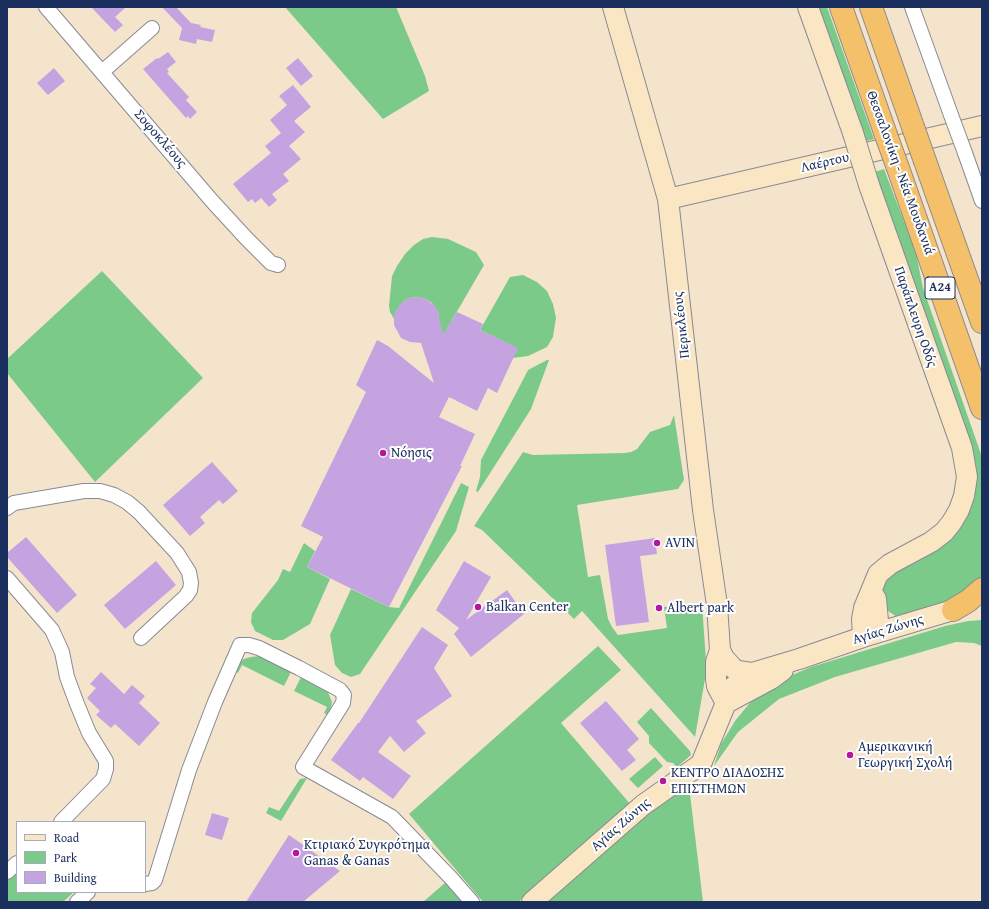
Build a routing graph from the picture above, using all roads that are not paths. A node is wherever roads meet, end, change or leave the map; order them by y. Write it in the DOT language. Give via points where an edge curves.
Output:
graph roads {
  1 [pos="46,7"];
  2 [pos="613,7"];
  3 [pos="808,7"];
  4 [pos="841,7"];
  5 [pos="912,7"];
  6 [pos="872,11"];
  7 [pos="152,28"];
  8 [pos="102,72"];
  9 [pos="982,126"];
  10 [pos="668,199"];
  11 [pos="982,201"];
  12 [pos="278,265"];
  13 [pos="982,322"];
  14 [pos="982,408"];
  15 [pos="9,502"];
  16 [pos="7,578"];
  17 [pos="982,589"];
  18 [pos="872,592"];
  19 [pos="954,610"];
  20 [pos="878,612"];
  21 [pos="982,612"];
  22 [pos="910,623"];
  23 [pos="871,634"];
  24 [pos="141,638"];
  25 [pos="722,654"];
  26 [pos="799,659"];
  27 [pos="752,673"];
  28 [pos="726,703"];
  29 [pos="62,821"];
  30 [pos="16,864"];
  31 [pos="7,872"];
  32 [pos="146,884"];
  33 [pos="87,893"];
  34 [pos="77,902"];
  35 [pos="472,902"];
  36 [pos="532,902"];
  1 -- 8 [label="street, Σοφοκλέους"];
  2 -- 10 [label="street, Περικλέους"];
  3 -- 18 [label="street, Παράπλευρη Οδός, bridge" via="962,448 967,477 962,503 944,532 882,570 874,581"];
  4 -- 14 [label="highway, Θεσσαλονίκη - Νέα Μουδανιά / Α24, bridge"];
  5 -- 11 [label="street, bridge"];
  6 -- 13 [label="highway, Θεσσαλονίκη - Νέα Μουδανιά / Α24, bridge"];
  7 -- 8 [label="street"];
  8 -- 12 [label="street, Σοφοκλέους" via="212,201 271,263"];
  9 -- 10 [label="street, Λαέρτου"];
  10 -- 25 [label="street, Περικλέους"];
  15 -- 24 [label="street" via="100,491 114,495 139,512 177,553 189,572 191,583 186,596"];
  16 -- 29 [label="street" via="52,630 89,733 106,761 103,779"];
  17 -- 19 [label="highway"];
  18 -- 20 [label="street"];
  18 -- 23 [label="street, Παράπλευρη Οδός" via="862,619"];
  19 -- 21 [label="highway"];
  19 -- 22 [label="street, Αγίας Ζώνης"];
  20 -- 22 [label="street" via="892,620"];
  20 -- 23 [label="street"];
  22 -- 23 [label="street, Αγίας Ζώνης"];
  23 -- 26 [label="street, Αγίας Ζώνης"];
  25 -- 27 [label="street" via="738,671"];
  25 -- 28 [label="street, Περικλέους"];
  26 -- 27 [label="street"];
  26 -- 28 [label="street" via="771,679"];
  27 -- 28 [label="street, Αγίας Ζώνης" via="732,688"];
  28 -- 36 [label="street, Αγίας Ζώνης" via="701,764 643,805"];
  30 -- 31 [label="street"];
  32 -- 35 [label="street" via="155,880 188,770 215,702 240,645 250,645 299,668 340,690 344,695 343,704 303,767 392,817"];
  33 -- 34 [label="street"];
}
